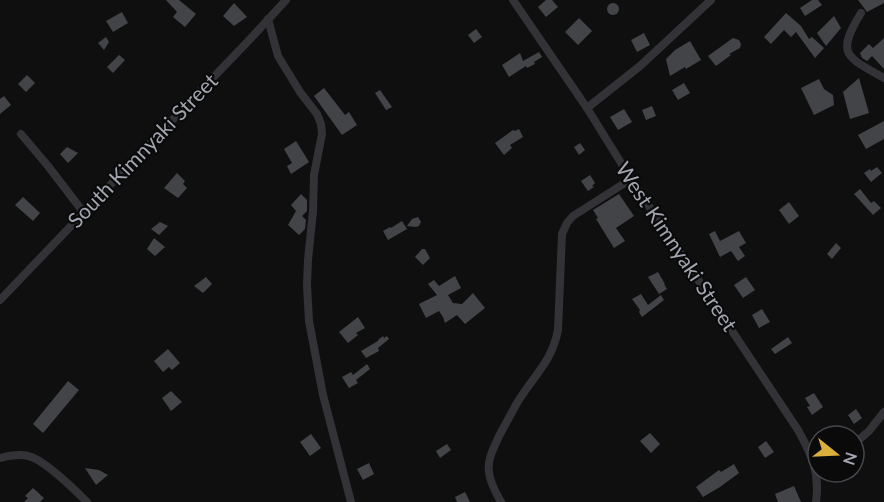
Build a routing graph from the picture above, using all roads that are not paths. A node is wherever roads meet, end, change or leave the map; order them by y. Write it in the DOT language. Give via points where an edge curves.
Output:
graph roads {
  1 [pos="286,0"];
  2 [pos="513,0"];
  3 [pos="711,0"];
  4 [pos="861,13"];
  5 [pos="268,19"];
  6 [pos="884,78"];
  7 [pos="586,108"];
  8 [pos="21,134"];
  9 [pos="631,179"];
  10 [pos="84,213"];
  11 [pos="0,300"];
  12 [pos="884,412"];
  13 [pos="866,434"];
  14 [pos="806,447"];
  15 [pos="0,458"];
  16 [pos="819,484"];
  17 [pos="87,502"];
  18 [pos="351,502"];
  19 [pos="501,502"];
  20 [pos="816,502"];
  1 -- 5 [label="street, South Kimnyaki Street"];
  2 -- 7 [label="street, West Kimnyaki Street"];
  3 -- 7 [label="street" via="640,66"];
  4 -- 6 [label="street" via="847,40 849,55"];
  5 -- 10 [label="street, South Kimnyaki Street"];
  5 -- 18 [label="street" via="278,56 321,124 308,260 309,321 323,395"];
  7 -- 9 [label="street, West Kimnyaki Street"];
  8 -- 10 [label="street"];
  9 -- 14 [label="street, West Kimnyaki Street"];
  9 -- 19 [label="street" via="573,216 562,234 556,341 518,402 489,460 493,488"];
  10 -- 11 [label="street, South Kimnyaki Street"];
  12 -- 13 [label="street"];
  15 -- 17 [label="street" via="34,458"];
  16 -- 20 [label="street, West Kimnyaki Street"];
}
